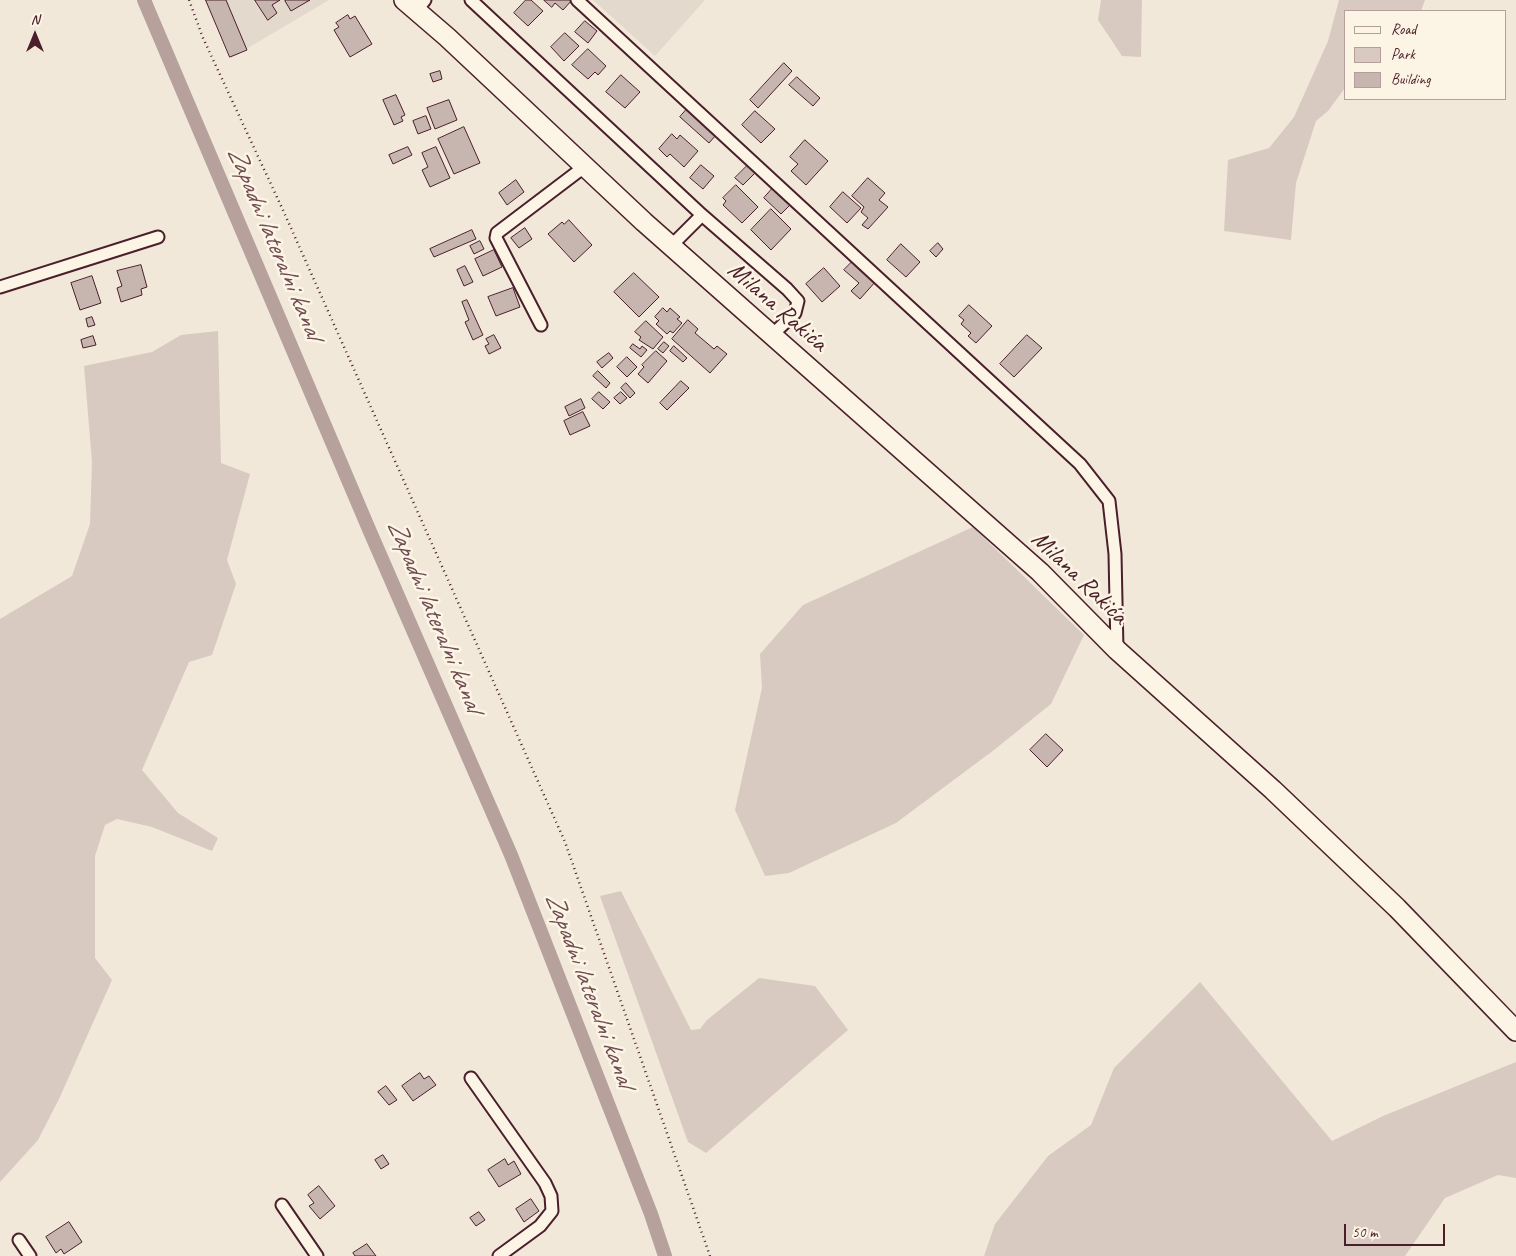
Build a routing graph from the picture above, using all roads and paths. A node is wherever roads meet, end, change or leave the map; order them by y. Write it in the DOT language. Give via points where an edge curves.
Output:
graph roads {
  1 [pos="189,0"];
  2 [pos="471,0"];
  3 [pos="577,0"];
  4 [pos="415,4"];
  5 [pos="584,167"];
  6 [pos="702,215"];
  7 [pos="158,237"];
  8 [pos="671,246"];
  9 [pos="0,287"];
  10 [pos="541,325"];
  11 [pos="771,336"];
  12 [pos="1117,650"];
  13 [pos="1516,1031"];
  14 [pos="472,1078"];
  15 [pos="282,1205"];
  16 [pos="18,1240"];
  17 [pos="30,1256"];
  18 [pos="317,1256"];
  19 [pos="499,1256"];
  20 [pos="710,1256"];
  1 -- 20 [label="path" via="203,38 565,842"];
  2 -- 6 [label="street"];
  3 -- 12 [label="street" via="1080,464 1109,501 1115,554"];
  4 -- 5 [label="main road, Milana Rakića"];
  5 -- 8 [label="main road, Milana Rakića"];
  5 -- 10 [label="street" via="497,233 496,238"];
  6 -- 8 [label="street"];
  6 -- 11 [label="street" via="798,301 795,313"];
  7 -- 9 [label="street"];
  8 -- 11 [label="main road, Milana Rakića"];
  11 -- 12 [label="main road, Milana Rakića" via="1040,572"];
  12 -- 13 [label="main road, Milana Rakića" via="1273,790 1397,908"];
  14 -- 19 [label="street" via="551,1196 552,1210 540,1226"];
  15 -- 18 [label="street"];
  16 -- 17 [label="street"];
}
